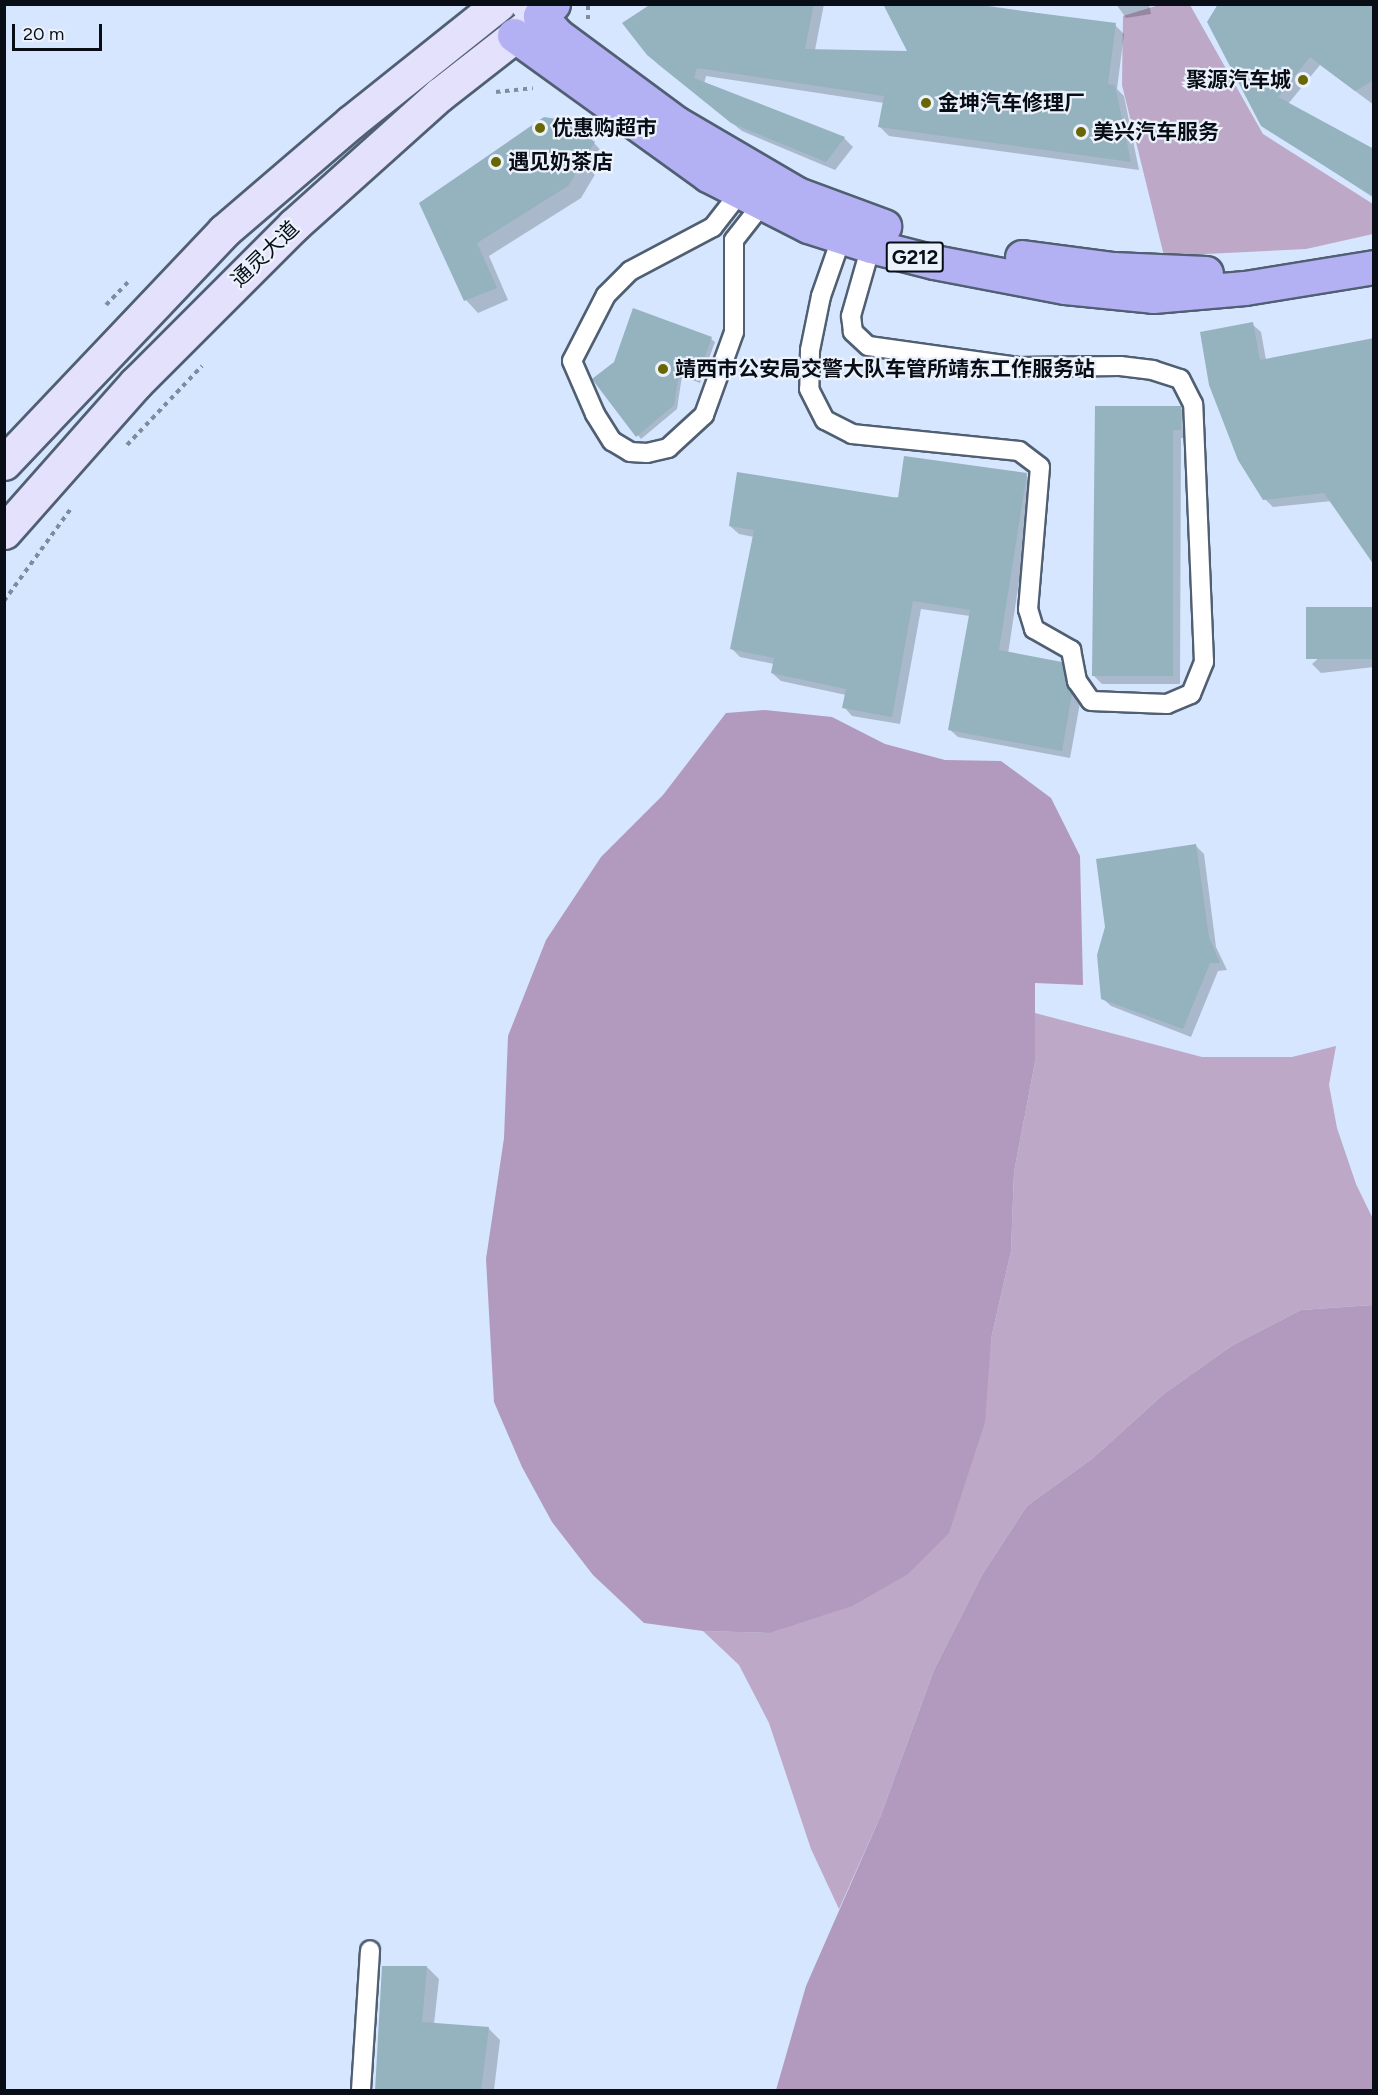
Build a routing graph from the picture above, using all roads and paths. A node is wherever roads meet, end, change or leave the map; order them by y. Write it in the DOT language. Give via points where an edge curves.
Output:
graph roads {
  1 [pos="494,6"];
  2 [pos="540,8"];
  3 [pos="514,35"];
  4 [pos="545,88"];
  5 [pos="490,95"];
  6 [pos="752,197"];
  7 [pos="856,241"];
  8 [pos="1374,250"];
  9 [pos="1374,267"];
  10 [pos="206,362"];
  11 [pos="122,450"];
  12 [pos="4,463"];
  13 [pos="75,502"];
  14 [pos="4,532"];
  15 [pos="4,601"];
  16 [pos="370,1950"];
  17 [pos="361,2091"];
  1 -- 3 [label="main road"];
  1 -- 12 [label="main road, 通灵大道" via="233,223 171,283"];
  2 -- 3 [label="main road, 通灵大道"];
  2 -- 8 [label="highway, G212" via="581,56 721,152 797,194 942,243 1064,264 1184,273 1252,270"];
  3 -- 6 [label="highway, G212" via="708,175"];
  3 -- 14 [label="main road, 通灵大道" via="440,95 257,261 136,383"];
  4 -- 5 [label="path" via="505,89"];
  6 -- 6 [label="lane" via="713,227 630,271 606,295 572,361 595,414 612,441 630,452 668,448 704,415 734,332 734,240"];
  6 -- 7 [label="highway, G212" via="808,226"];
  7 -- 7 [label="lane" via="821,296 810,350 809,389 825,420 852,435 1019,451 1040,467 1029,609 1034,628 1071,650 1077,681 1091,701 1167,704 1191,694 1204,662 1193,404 1180,379 1153,370 1120,366 1018,367 868,346 854,332 850,316"];
  7 -- 9 [label="highway, G212" via="934,262 1065,287 1153,296 1245,288"];
  10 -- 11 [label="path"];
  13 -- 15 [label="path"];
  16 -- 17 [label="lane"];
}
